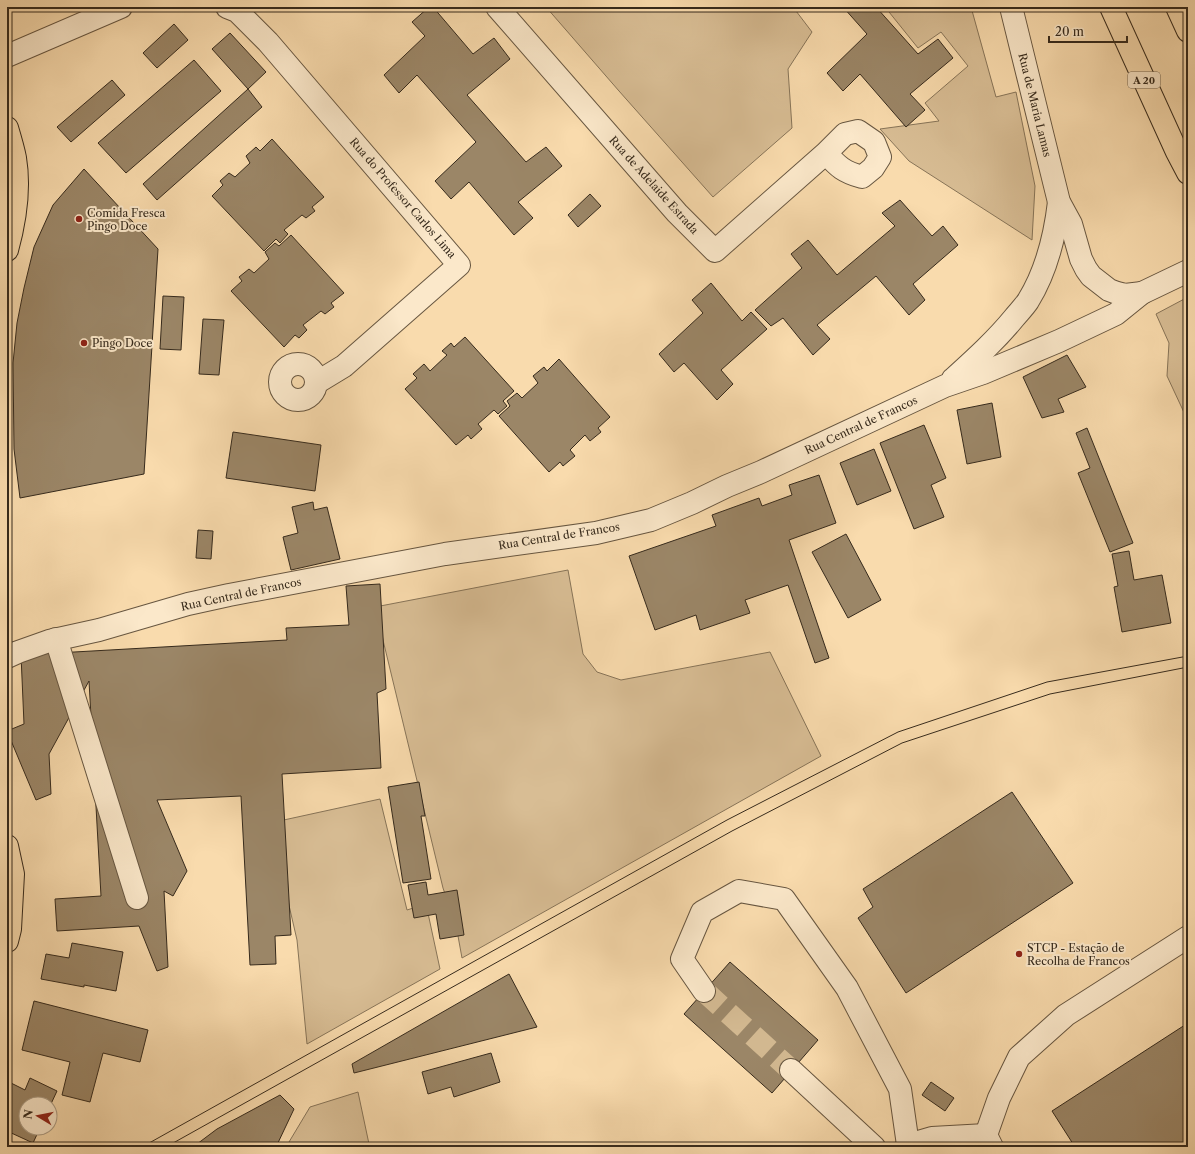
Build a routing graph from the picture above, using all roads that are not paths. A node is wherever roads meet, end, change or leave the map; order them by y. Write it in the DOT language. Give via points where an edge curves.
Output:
graph roads {
  1 [pos="121,7"];
  2 [pos="497,7"];
  3 [pos="1011,7"];
  4 [pos="1111,7"];
  5 [pos="1177,7"];
  6 [pos="234,8"];
  7 [pos="1188,31"];
  8 [pos="7,56"];
  9 [pos="7,128"];
  10 [pos="826,153"];
  11 [pos="1188,173"];
  12 [pos="1059,202"];
  13 [pos="7,250"];
  14 [pos="1188,271"];
  15 [pos="1150,290"];
  16 [pos="316,383"];
  17 [pos="945,386"];
  18 [pos="56,640"];
  19 [pos="7,657"];
  20 [pos="7,846"];
  21 [pos="137,898"];
  22 [pos="1188,937"];
  23 [pos="7,941"];
  24 [pos="704,991"];
  25 [pos="792,1070"];
  26 [pos="989,1141"];
  27 [pos="907,1146"];
  28 [pos="874,1147"];
  1 -- 8 [label="street"];
  2 -- 10 [label="street, Rua de Adelaide Estrada" via="677,213 715,251"];
  3 -- 12 [label="street, Rua de Maria Lamas"];
  4 -- 11 [label="main road, A 20"];
  5 -- 7 [label="main road"];
  6 -- 16 [label="street, Rua do Professor Carlos Lima" via="268,42 459,265 344,366"];
  9 -- 13 [label="main road" via="15,159 17,185 15,212"];
  12 -- 15 [label="street, Rua de Maria Lamas" via="1071,224 1081,258 1090,276 1109,290 1125,295"];
  12 -- 17 [label="street, Rua de Maria Lamas" via="1055,232 1048,256 1037,285 1027,302 987,348"];
  14 -- 15 [label="street, Rua Central de Francos"];
  15 -- 17 [label="street, Rua Central de Francos" via="1116,314 1059,341"];
  17 -- 18 [label="street, Rua Central de Francos" via="651,520 596,533 446,554 228,594"];
  18 -- 19 [label="street, Rua Central de Francos"];
  18 -- 21 [label="street"];
  20 -- 23 [label="main road" via="13,874"];
  22 -- 26 [label="street" via="1066,1015 1019,1057 999,1098"];
  24 -- 27 [label="street" via="682,958 702,912 739,891 784,899 847,988 900,1089"];
  25 -- 28 [label="street"];
  26 -- 27 [label="street" via="932,1138"];
}
